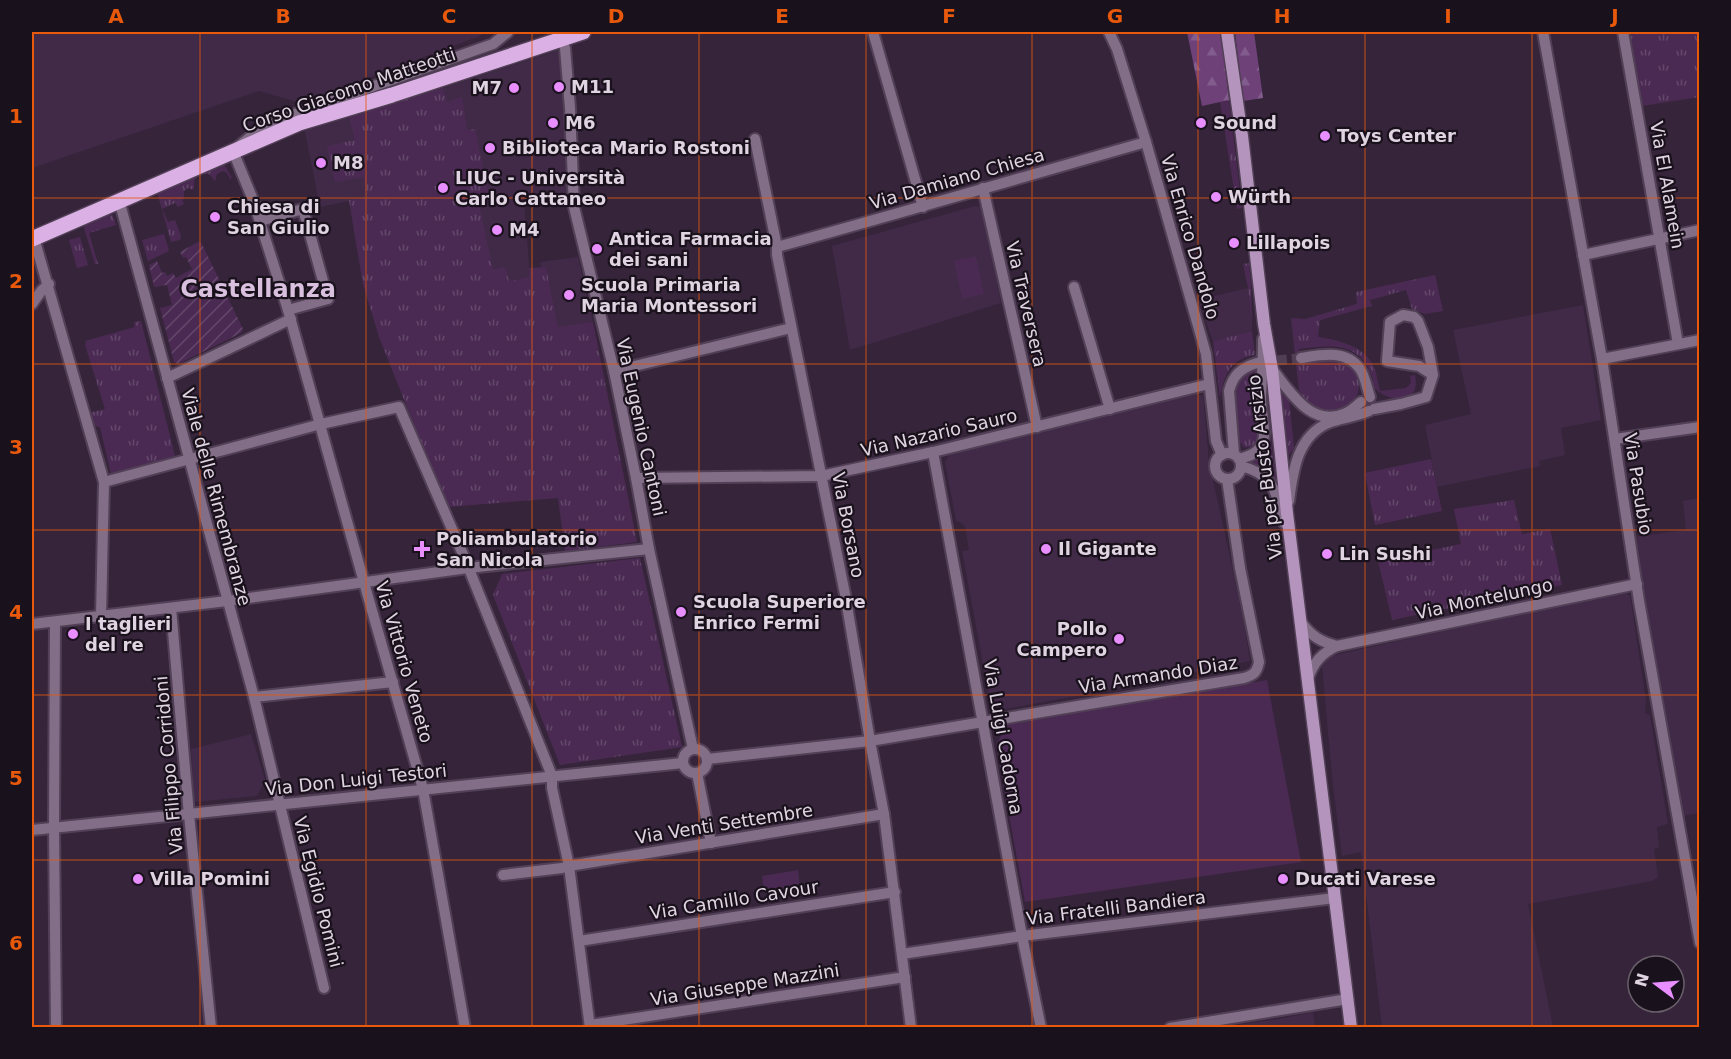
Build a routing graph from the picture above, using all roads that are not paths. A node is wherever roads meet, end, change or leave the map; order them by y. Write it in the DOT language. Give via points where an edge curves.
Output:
graph roads {
  1 [pos="508,32"];
  2 [pos="583,32"];
  3 [pos="873,32"];
  4 [pos="1109,32"];
  5 [pos="1227,32"];
  6 [pos="1623,32"];
  7 [pos="1545,33"];
  8 [pos="561,38"];
  9 [pos="326,104"];
  10 [pos="299,123"];
  11 [pos="755,139"];
  12 [pos="1146,142"];
  13 [pos="233,151"];
  14 [pos="982,188"];
  15 [pos="119,200"];
  16 [pos="923,207"];
  17 [pos="260,221"];
  18 [pos="1700,230"];
  19 [pos="33,238"];
  20 [pos="1659,238"];
  21 [pos="777,247"];
  22 [pos="1583,255"];
  23 [pos="49,284"];
  24 [pos="1074,287"];
  25 [pos="32,304"];
  26 [pos="290,315"];
  27 [pos="1264,324"];
  28 [pos="791,328"];
  29 [pos="1700,340"];
  30 [pos="1678,344"];
  31 [pos="1301,358"];
  32 [pos="1602,359"];
  33 [pos="1257,363"];
  34 [pos="1272,369"];
  35 [pos="614,371"];
  36 [pos="1433,375"];
  37 [pos="166,378"];
  38 [pos="1209,384"];
  39 [pos="1369,403"];
  40 [pos="1110,409"];
  41 [pos="321,424"];
  42 [pos="1037,427"];
  43 [pos="1700,427"];
  44 [pos="1615,440"];
  45 [pos="933,452"];
  46 [pos="1222,455"];
  47 [pos="190,458"];
  48 [pos="1238,460"];
  49 [pos="821,476"];
  50 [pos="636,477"];
  51 [pos="1227,479"];
  52 [pos="104,482"];
  53 [pos="1287,513"];
  54 [pos="649,549"];
  55 [pos="1293,557"];
  56 [pos="468,568"];
  57 [pos="364,581"];
  58 [pos="1637,584"];
  59 [pos="227,601"];
  60 [pos="171,608"];
  61 [pos="101,616"];
  62 [pos="55,622"];
  63 [pos="1301,622"];
  64 [pos="32,624"];
  65 [pos="1337,646"];
  66 [pos="1308,678"];
  67 [pos="393,682"];
  68 [pos="254,697"];
  69 [pos="983,721"];
  70 [pos="870,741"];
  71 [pos="693,749"];
  72 [pos="707,759"];
  73 [pos="683,763"];
  74 [pos="697,773"];
  75 [pos="552,776"];
  76 [pos="423,789"];
  77 [pos="279,804"];
  78 [pos="884,814"];
  79 [pos="189,815"];
  80 [pos="54,828"];
  81 [pos="32,830"];
  82 [pos="711,843"];
  83 [pos="568,866"];
  84 [pos="503,875"];
  85 [pos="895,892"];
  86 [pos="1335,898"];
  87 [pos="1022,936"];
  88 [pos="579,941"];
  89 [pos="1700,942"];
  90 [pos="902,954"];
  91 [pos="905,977"];
  92 [pos="324,988"];
  93 [pos="1348,999"];
  94 [pos="590,1026"];
  95 [pos="56,1028"];
  96 [pos="211,1028"];
  97 [pos="465,1028"];
  98 [pos="911,1028"];
  99 [pos="1041,1028"];
  100 [pos="1170,1028"];
  101 [pos="1351,1028"];
  1 -- 9 [label="street" via="493,44"];
  2 -- 8 [label="main road, Corso Giacomo Matteotti"];
  3 -- 16 [label="street"];
  4 -- 12 [label="street, Via Enrico Dandolo"];
  5 -- 27 [label="main road, Via per Busto Arsizio"];
  6 -- 20 [label="street, Via El Alamein"];
  7 -- 22 [label="street, Via Pasubio"];
  8 -- 10 [label="main road, Corso Giacomo Matteotti"];
  8 -- 35 [label="street, Via Eugenio Cantoni" via="570,108 574,207"];
  9 -- 10 [label="street"];
  9 -- 13 [label="street" via="260,129"];
  10 -- 13 [label="main road, Corso Giacomo Matteotti"];
  11 -- 21 [label="street, Via Borsano"];
  12 -- 14 [label="street, Via Damiano Chiesa"];
  12 -- 38 [label="street, Via Enrico Dandolo" via="1206,354"];
  13 -- 15 [label="main road, Corso Giacomo Matteotti"];
  13 -- 17 [label="street, Via Vittorio Veneto"];
  14 -- 16 [label="street, Via Damiano Chiesa"];
  14 -- 42 [label="street, Via Traversera"];
  15 -- 19 [label="main road, Corso Giacomo Matteotti"];
  15 -- 37 [label="street, Viale delle Rimembranze"];
  16 -- 21 [label="street, Via Damiano Chiesa"];
  17 -- 26 [label="street, Via Vittorio Veneto"];
  17 -- 26 [label="street" via="303,209 328,299"];
  18 -- 20 [label="street"];
  19 -- 23 [label="street"];
  20 -- 22 [label="street"];
  20 -- 30 [label="street, Via El Alamein"];
  21 -- 28 [label="street, Via Borsano"];
  22 -- 32 [label="street, Via Pasubio"];
  23 -- 25 [label="street"];
  23 -- 52 [label="street"];
  24 -- 40 [label="street"];
  26 -- 37 [label="street"];
  26 -- 41 [label="street, Via Vittorio Veneto"];
  27 -- 34 [label="main road, Via per Busto Arsizio"];
  27 -- 48 [label="street" via="1261,447 1255,454"];
  28 -- 35 [label="street"];
  28 -- 49 [label="street, Via Borsano"];
  29 -- 30 [label="street"];
  30 -- 32 [label="street"];
  31 -- 39 [label="street" via="1333,354 1352,360 1361,370"];
  32 -- 44 [label="street, Via Pasubio"];
  33 -- 48 [label="street" via="1237,373 1229,391"];
  34 -- 39 [label="street" via="1309,411 1320,417 1346,413"];
  34 -- 53 [label="main road, Via per Busto Arsizio"];
  35 -- 50 [label="street, Via Eugenio Cantoni"];
  36 -- 36 [label="street" via="1418,321 1403,315 1390,322 1387,361 1419,366"];
  36 -- 39 [label="street" via="1426,397 1401,404"];
  37 -- 47 [label="street, Viale delle Rimembranze"];
  38 -- 40 [label="street, Via Nazario Sauro"];
  38 -- 46 [label="street, Via Enrico Dandolo" via="1216,441"];
  39 -- 53 [label="street" via="1326,424 1302,447"];
  40 -- 42 [label="street, Via Nazario Sauro"];
  41 -- 47 [label="street"];
  41 -- 56 [label="street" via="399,407"];
  41 -- 57 [label="street, Via Vittorio Veneto"];
  42 -- 45 [label="street, Via Nazario Sauro"];
  43 -- 44 [label="street"];
  44 -- 58 [label="street, Via Pasubio"];
  45 -- 49 [label="street, Via Nazario Sauro"];
  45 -- 69 [label="street, Via Luigi Cadorna"];
  46 -- 48 [label="street" via="1230,453"];
  46 -- 51 [label="street, Via Enrico Dandolo" via="1215,468 1219,476"];
  47 -- 52 [label="street"];
  47 -- 59 [label="street, Viale delle Rimembranze"];
  48 -- 51 [label="street" via="1239,474"];
  48 -- 55 [label="street" via="1257,470 1276,492"];
  49 -- 50 [label="street, Via Nazario Sauro"];
  49 -- 70 [label="street, Via Borsano"];
  50 -- 54 [label="street, Via Eugenio Cantoni"];
  51 -- 69 [label="street, Via Armando Diaz" via="1259,662 1253,675"];
  52 -- 61 [label="street"];
  53 -- 55 [label="main road, Via per Busto Arsizio"];
  54 -- 56 [label="street"];
  54 -- 71 [label="street, Via Eugenio Cantoni"];
  55 -- 63 [label="main road, Via per Busto Arsizio"];
  56 -- 57 [label="street"];
  56 -- 75 [label="street"];
  57 -- 59 [label="street"];
  57 -- 67 [label="street, Via Vittorio Veneto"];
  58 -- 65 [label="street, Via Montelungo"];
  58 -- 89 [label="street, Via Pasubio"];
  59 -- 60 [label="street"];
  59 -- 68 [label="street, Viale delle Rimembranze"];
  60 -- 61 [label="street"];
  60 -- 79 [label="street, Via Filippo Corridoni"];
  61 -- 62 [label="street"];
  62 -- 64 [label="street"];
  62 -- 80 [label="street"];
  63 -- 65 [label="street" via="1315,638"];
  63 -- 66 [label="main road, Via per Busto Arsizio"];
  65 -- 66 [label="street, Via Montelungo" via="1319,657"];
  66 -- 86 [label="main road, Via per Busto Arsizio"];
  67 -- 68 [label="street"];
  67 -- 76 [label="street, Via Vittorio Veneto"];
  68 -- 77 [label="street, Viale delle Rimembranze"];
  69 -- 70 [label="street, Via Armando Diaz"];
  69 -- 87 [label="street, Via Luigi Cadorna"];
  70 -- 72 [label="street"];
  70 -- 78 [label="street, Via Borsano"];
  71 -- 72 [label="street" via="702,751"];
  71 -- 73 [label="street" via="685,754"];
  72 -- 74 [label="street" via="705,768"];
  73 -- 74 [label="street" via="688,771"];
  73 -- 75 [label="street, Via Don Luigi Testori"];
  74 -- 82 [label="street"];
  75 -- 76 [label="street, Via Don Luigi Testori"];
  75 -- 83 [label="street"];
  76 -- 77 [label="street, Via Don Luigi Testori"];
  76 -- 97 [label="street, Via Vittorio Veneto"];
  77 -- 79 [label="street, Via Don Luigi Testori"];
  77 -- 92 [label="street, Via Egidio Pomini"];
  78 -- 82 [label="street, Via Venti Settembre"];
  78 -- 85 [label="street, Via Borsano"];
  79 -- 80 [label="street, Via Don Luigi Testori"];
  79 -- 96 [label="street, Via Filippo Corridoni"];
  80 -- 81 [label="street, Via Don Luigi Testori"];
  80 -- 95 [label="street"];
  82 -- 83 [label="street, Via Venti Settembre"];
  83 -- 84 [label="street, Via Venti Settembre"];
  83 -- 88 [label="street"];
  85 -- 88 [label="street, Via Camillo Cavour"];
  85 -- 90 [label="street, Via Borsano"];
  86 -- 87 [label="street, Via Fratelli Bandiera"];
  86 -- 93 [label="main road, Via per Busto Arsizio"];
  87 -- 90 [label="street, Via Fratelli Bandiera"];
  87 -- 99 [label="street, Via Luigi Cadorna"];
  88 -- 94 [label="street"];
  90 -- 91 [label="street, Via Borsano"];
  91 -- 94 [label="street, Via Giuseppe Mazzini"];
  91 -- 98 [label="street, Via Borsano"];
  93 -- 100 [label="street"];
  93 -- 101 [label="main road, Via per Busto Arsizio"];
}
